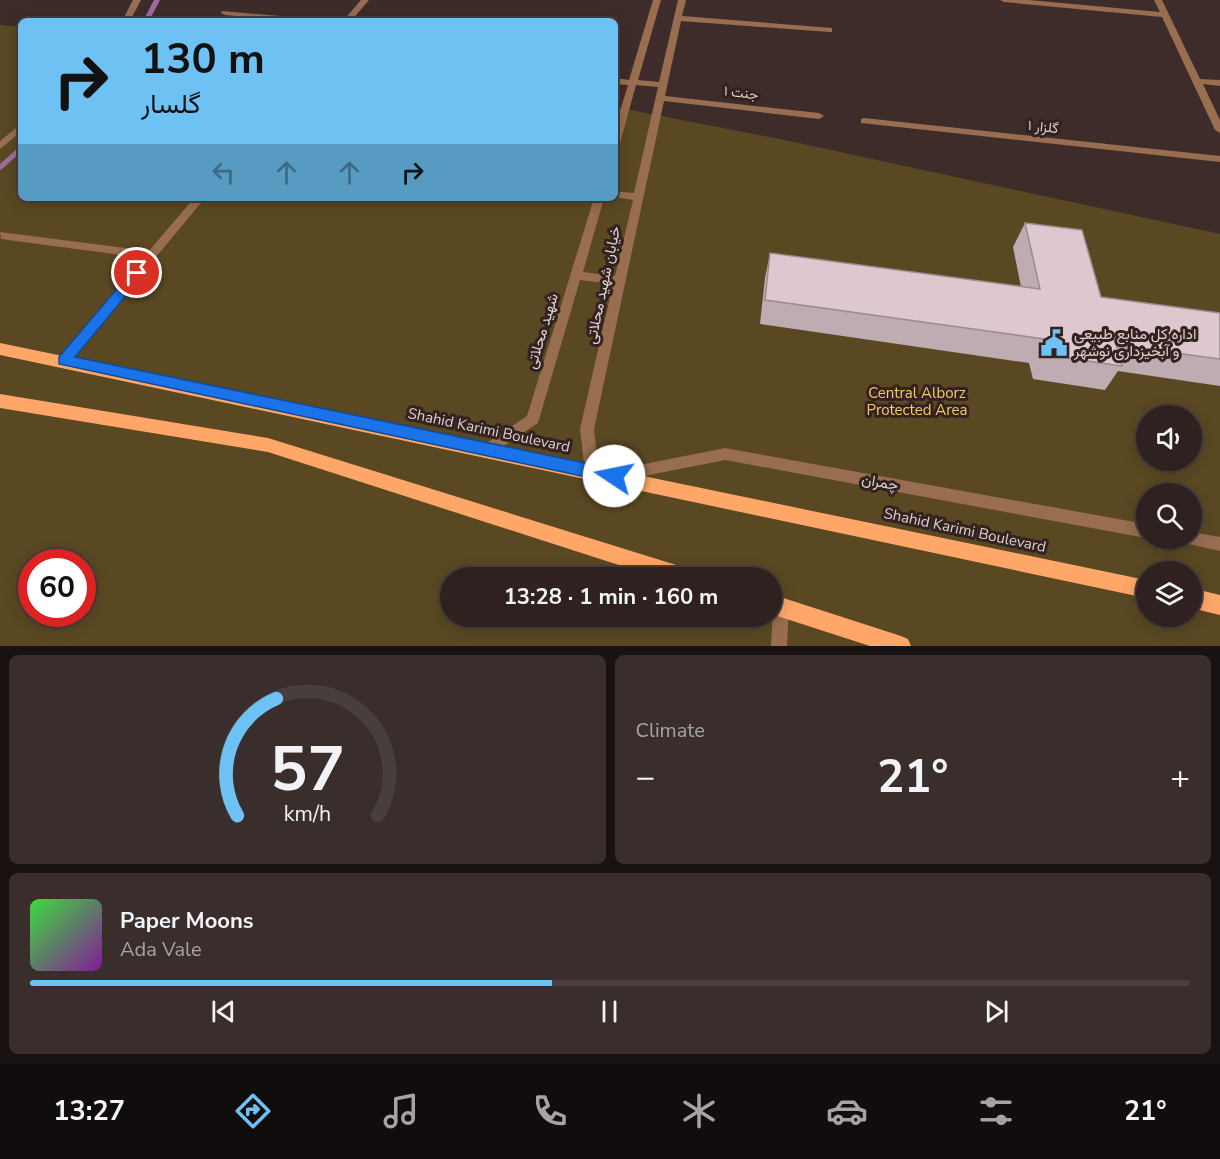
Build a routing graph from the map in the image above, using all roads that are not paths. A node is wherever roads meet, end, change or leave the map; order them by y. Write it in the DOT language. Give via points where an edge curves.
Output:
graph roads {
  1 [pos="137,0"];
  2 [pos="365,0"];
  3 [pos="650,0"];
  4 [pos="1004,0"];
  5 [pos="1158,0"];
  6 [pos="669,1"];
  7 [pos="225,13"];
  8 [pos="1164,15"];
  9 [pos="128,18"];
  10 [pos="281,18"];
  11 [pos="350,18"];
  12 [pos="678,18"];
  13 [pos="829,30"];
  14 [pos="618,81"];
  15 [pos="1195,81"];
  16 [pos="633,83"];
  17 [pos="1220,83"];
  18 [pos="663,85"];
  19 [pos="660,98"];
  20 [pos="819,116"];
  21 [pos="864,121"];
  22 [pos="18,130"];
  23 [pos="1220,130"];
  24 [pos="618,132"];
  25 [pos="0,146"];
  26 [pos="1220,159"];
  27 [pos="618,194"];
  28 [pos="638,197"];
  29 [pos="197,201"];
  30 [pos="598,201"];
  31 [pos="1,235"];
  32 [pos="152,255"];
  33 [pos="576,275"];
  34 [pos="619,281"];
  35 [pos="0,349"];
  36 [pos="64,360"];
  37 [pos="0,401"];
  38 [pos="487,450"];
  39 [pos="592,472"];
  40 [pos="614,476"];
  41 [pos="1136,529"];
  42 [pos="1202,541"];
  43 [pos="1220,544"];
  44 [pos="654,567"];
  45 [pos="1136,587"];
  46 [pos="1202,601"];
  47 [pos="1220,605"];
  48 [pos="782,608"];
  49 [pos="778,627"];
  50 [pos="779,646"];
  51 [pos="901,646"];
  1 -- 9 [label="street"];
  2 -- 11 [label="street"];
  3 -- 6 [label="street"];
  4 -- 8 [label="street"];
  5 -- 8 [label="street"];
  6 -- 12 [label="street, خیابان شهید محلاتی"];
  6 -- 16 [label="street"];
  7 -- 10 [label="street"];
  8 -- 15 [label="street"];
  12 -- 13 [label="street"];
  12 -- 18 [label="street, خیابان شهید محلاتی"];
  14 -- 16 [label="street"];
  15 -- 17 [label="street"];
  15 -- 23 [label="street"];
  16 -- 18 [label="street"];
  16 -- 24 [label="street"];
  18 -- 19 [label="street, خیابان شهید محلاتی"];
  19 -- 20 [label="street, جنت ۱"];
  19 -- 28 [label="street, خیابان شهید محلاتی"];
  21 -- 26 [label="street, گلزار ۱"];
  22 -- 25 [label="street"];
  27 -- 28 [label="street"];
  28 -- 34 [label="street, خیابان شهید محلاتی"];
  29 -- 32 [label="street"];
  30 -- 33 [label="street, شهید محلاتی"];
  31 -- 32 [label="street"];
  32 -- 36 [label="street"];
  33 -- 34 [label="street"];
  33 -- 38 [label="street, شهید محلاتی" via="533,419"];
  34 -- 39 [label="street, خیابان شهید محلاتی" via="587,429"];
  35 -- 36 [label="main road, Shahid Karimi Boulevard"];
  36 -- 38 [label="main road, Shahid Karimi Boulevard"];
  37 -- 44 [label="main road" via="268,445"];
  38 -- 39 [label="main road, Shahid Karimi Boulevard"];
  39 -- 40 [label="main road, Shahid Karimi Boulevard"];
  40 -- 41 [label="street, چمران" via="725,454"];
  40 -- 45 [label="main road, Shahid Karimi Boulevard"];
  42 -- 43 [label="street"];
  46 -- 47 [label="main road"];
  48 -- 51 [label="main road"];
  49 -- 50 [label="street"];
}
